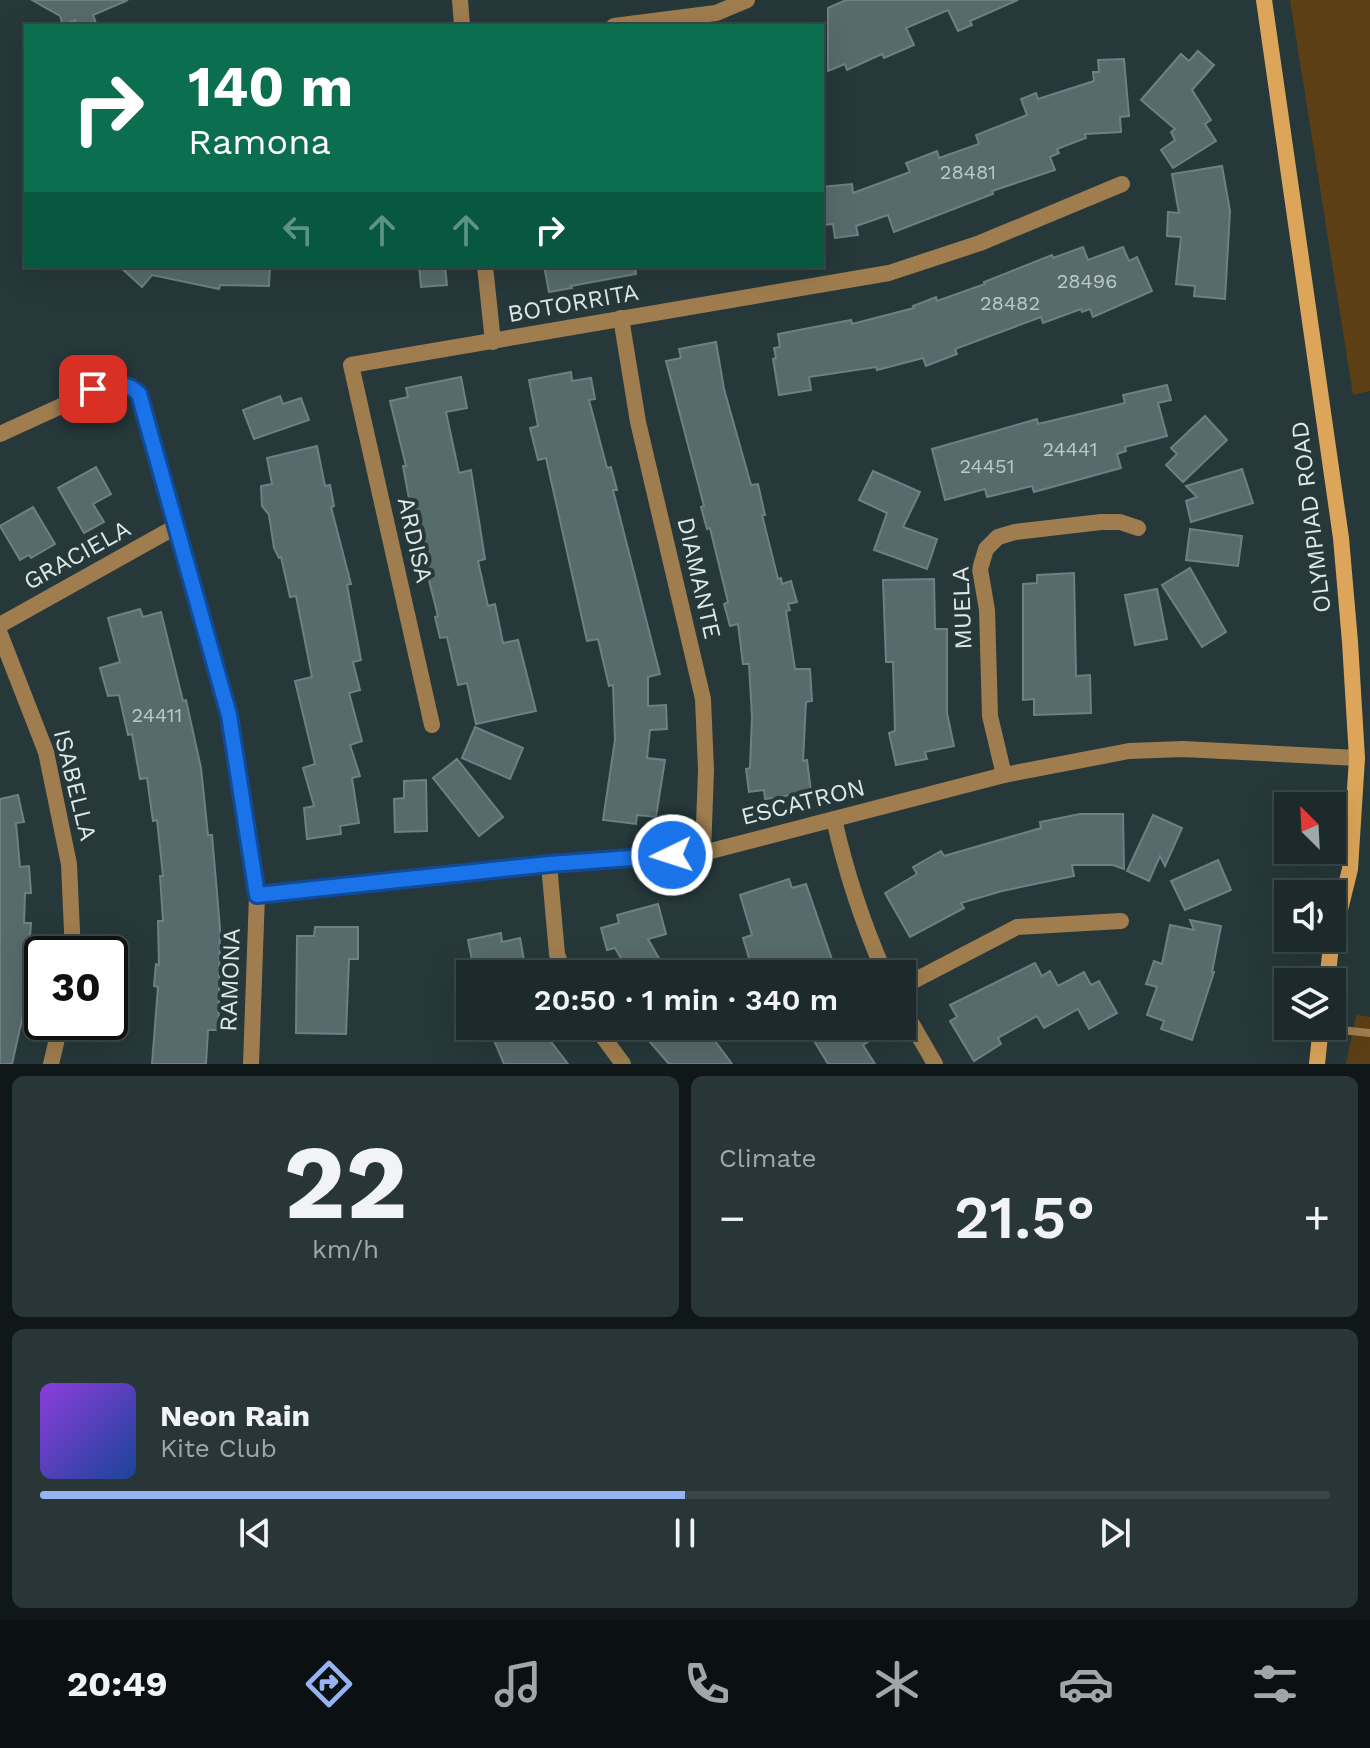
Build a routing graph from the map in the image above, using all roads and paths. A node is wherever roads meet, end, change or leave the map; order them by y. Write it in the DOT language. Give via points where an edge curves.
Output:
graph roads {
  1 [pos="460,0"];
  2 [pos="747,0"];
  3 [pos="1264,0"];
  4 [pos="462,24"];
  5 [pos="630,24"];
  6 [pos="1122,184"];
  7 [pos="485,268"];
  8 [pos="621,318"];
  9 [pos="493,342"];
  10 [pos="351,365"];
  11 [pos="0,434"];
  12 [pos="177,526"];
  13 [pos="1138,528"];
  14 [pos="0,625"];
  15 [pos="0,634"];
  16 [pos="432,725"];
  17 [pos="1357,758"];
  18 [pos="1004,775"];
  19 [pos="834,819"];
  20 [pos="703,853"];
  21 [pos="549,864"];
  22 [pos="257,895"];
  23 [pos="1121,921"];
  24 [pos="72,936"];
  25 [pos="559,960"];
  26 [pos="879,960"];
  27 [pos="1329,968"];
  28 [pos="916,980"];
  29 [pos="1346,1030"];
  30 [pos="916,1031"];
  31 [pos="1370,1033"];
  32 [pos="57,1040"];
  33 [pos="605,1040"];
  34 [pos="1320,1040"];
  35 [pos="51,1064"];
  36 [pos="251,1064"];
  37 [pos="623,1064"];
  38 [pos="935,1064"];
  39 [pos="1317,1064"];
  1 -- 4 [label="street"];
  2 -- 5 [label="street" via="716,13"];
  3 -- 17 [label="main road, OLYMPIAD ROAD" via="1341,538"];
  6 -- 8 [label="street, BOTORRITA" via="980,243 889,273"];
  7 -- 9 [label="street"];
  8 -- 9 [label="street, BOTORRITA"];
  8 -- 20 [label="street, DIAMANTE" via="638,422 703,699"];
  9 -- 10 [label="street, BOTORRITA"];
  10 -- 16 [label="street, ARDISA"];
  11 -- 12 [label="street, RAMONA" via="93,389 118,384 132,388 139,394"];
  12 -- 14 [label="street, GRACIELA"];
  12 -- 22 [label="street, RAMONA" via="229,715"];
  13 -- 18 [label="street, MUELA" via="1101,522 1015,532 998,537 986,549 980,569 987,610 990,716"];
  15 -- 24 [label="street, ISABELLA" via="46,752 69,864"];
  17 -- 18 [label="street, ESCATRON" via="1129,751"];
  17 -- 27 [label="main road, OLYMPIAD ROAD" via="1350,869"];
  18 -- 19 [label="street, ESCATRON"];
  19 -- 20 [label="street, ESCATRON"];
  19 -- 26 [label="street" via="843,861"];
  20 -- 21 [label="street, ESCATRON"];
  21 -- 22 [label="street, ESCATRON"];
  21 -- 25 [label="street"];
  22 -- 36 [label="street, RAMONA"];
  23 -- 28 [label="street" via="1017,927"];
  29 -- 31 [label="lane"];
  30 -- 38 [label="street"];
  32 -- 35 [label="street"];
  33 -- 37 [label="street"];
  34 -- 39 [label="main road"];
}
